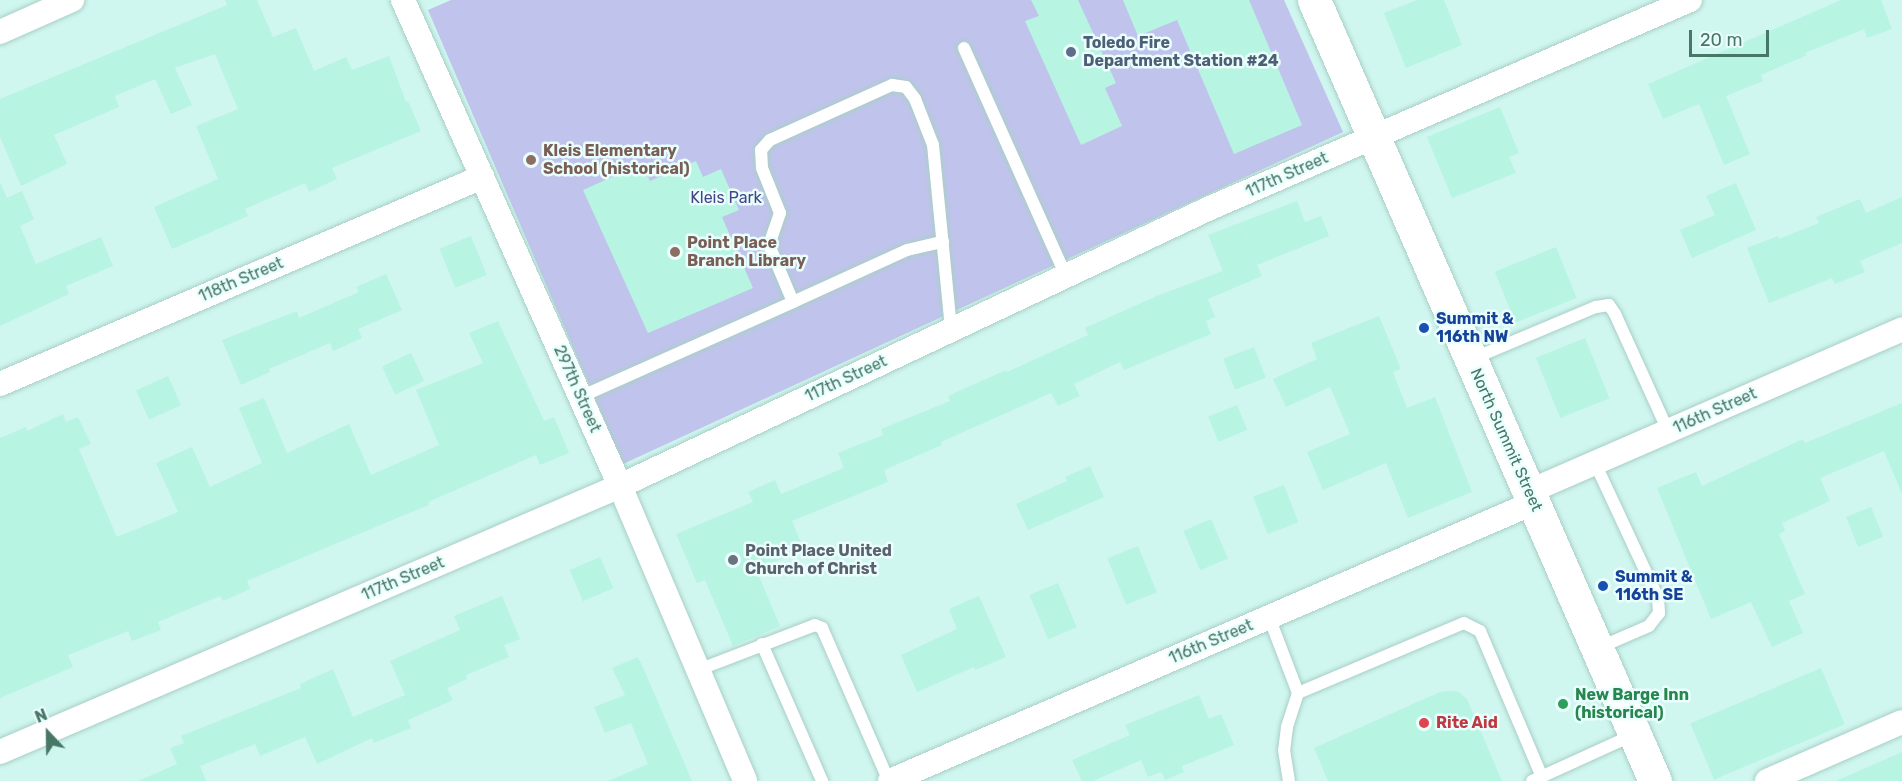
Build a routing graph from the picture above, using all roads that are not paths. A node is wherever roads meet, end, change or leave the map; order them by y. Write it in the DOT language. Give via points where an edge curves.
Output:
graph roads {
  1 [pos="72,0"];
  2 [pos="403,0"];
  3 [pos="1314,0"];
  4 [pos="1690,0"];
  5 [pos="0,32"];
  6 [pos="964,48"];
  7 [pos="1374,137"];
  8 [pos="482,177"];
  9 [pos="943,242"];
  10 [pos="1066,276"];
  11 [pos="794,302"];
  12 [pos="1902,329"];
  13 [pos="951,330"];
  14 [pos="1470,360"];
  15 [pos="0,384"];
  16 [pos="580,397"];
  17 [pos="1668,431"];
  18 [pos="1595,463"];
  19 [pos="620,486"];
  20 [pos="1530,497"];
  21 [pos="1269,617"];
  22 [pos="762,644"];
  23 [pos="1597,649"];
  24 [pos="698,670"];
  25 [pos="1298,693"];
  26 [pos="1902,722"];
  27 [pos="1635,735"];
  28 [pos="0,752"];
  29 [pos="1537,779"];
  30 [pos="745,781"];
  31 [pos="822,781"];
  32 [pos="889,781"];
  33 [pos="1289,781"];
  34 [pos="1655,781"];
  35 [pos="1767,781"];
  1 -- 5 [label="street"];
  2 -- 8 [label="street, 297th Street"];
  3 -- 7 [label="main road, North Summit Street"];
  4 -- 7 [label="street, 117th Street"];
  6 -- 10 [label="lane"];
  7 -- 10 [label="street, 117th Street"];
  7 -- 14 [label="main road, North Summit Street"];
  8 -- 15 [label="street, 118th Street"];
  8 -- 16 [label="street, 297th Street"];
  9 -- 11 [label="lane" via="907,250"];
  9 -- 11 [label="lane" via="933,145 915,99 906,87 892,85 770,140 761,150 762,168 780,213 769,245"];
  9 -- 13 [label="lane"];
  10 -- 13 [label="street, 117th Street"];
  11 -- 16 [label="lane"];
  12 -- 17 [label="street, 116th Street"];
  13 -- 19 [label="street, 117th Street"];
  14 -- 17 [label="lane" via="1609,305"];
  14 -- 20 [label="main road, North Summit Street"];
  16 -- 19 [label="street, 297th Street"];
  17 -- 18 [label="street, 116th Street"];
  18 -- 20 [label="street, 116th Street"];
  18 -- 23 [label="lane" via="1658,598 1659,613 1649,626"];
  19 -- 24 [label="street, 297th Street"];
  19 -- 28 [label="street, 117th Street"];
  20 -- 21 [label="street, 116th Street"];
  20 -- 23 [label="main road, North Summit Street"];
  21 -- 25 [label="lane"];
  21 -- 32 [label="street, 116th Street"];
  22 -- 24 [label="lane"];
  22 -- 31 [label="lane"];
  22 -- 32 [label="lane" via="815,625 822,628"];
  23 -- 27 [label="main road, North Summit Street"];
  24 -- 30 [label="street, 297th Street"];
  25 -- 29 [label="lane" via="1464,623 1480,631"];
  25 -- 33 [label="lane" via="1284,750"];
  26 -- 35 [label="street"];
  27 -- 29 [label="lane"];
  27 -- 34 [label="main road, North Summit Street"];
}
